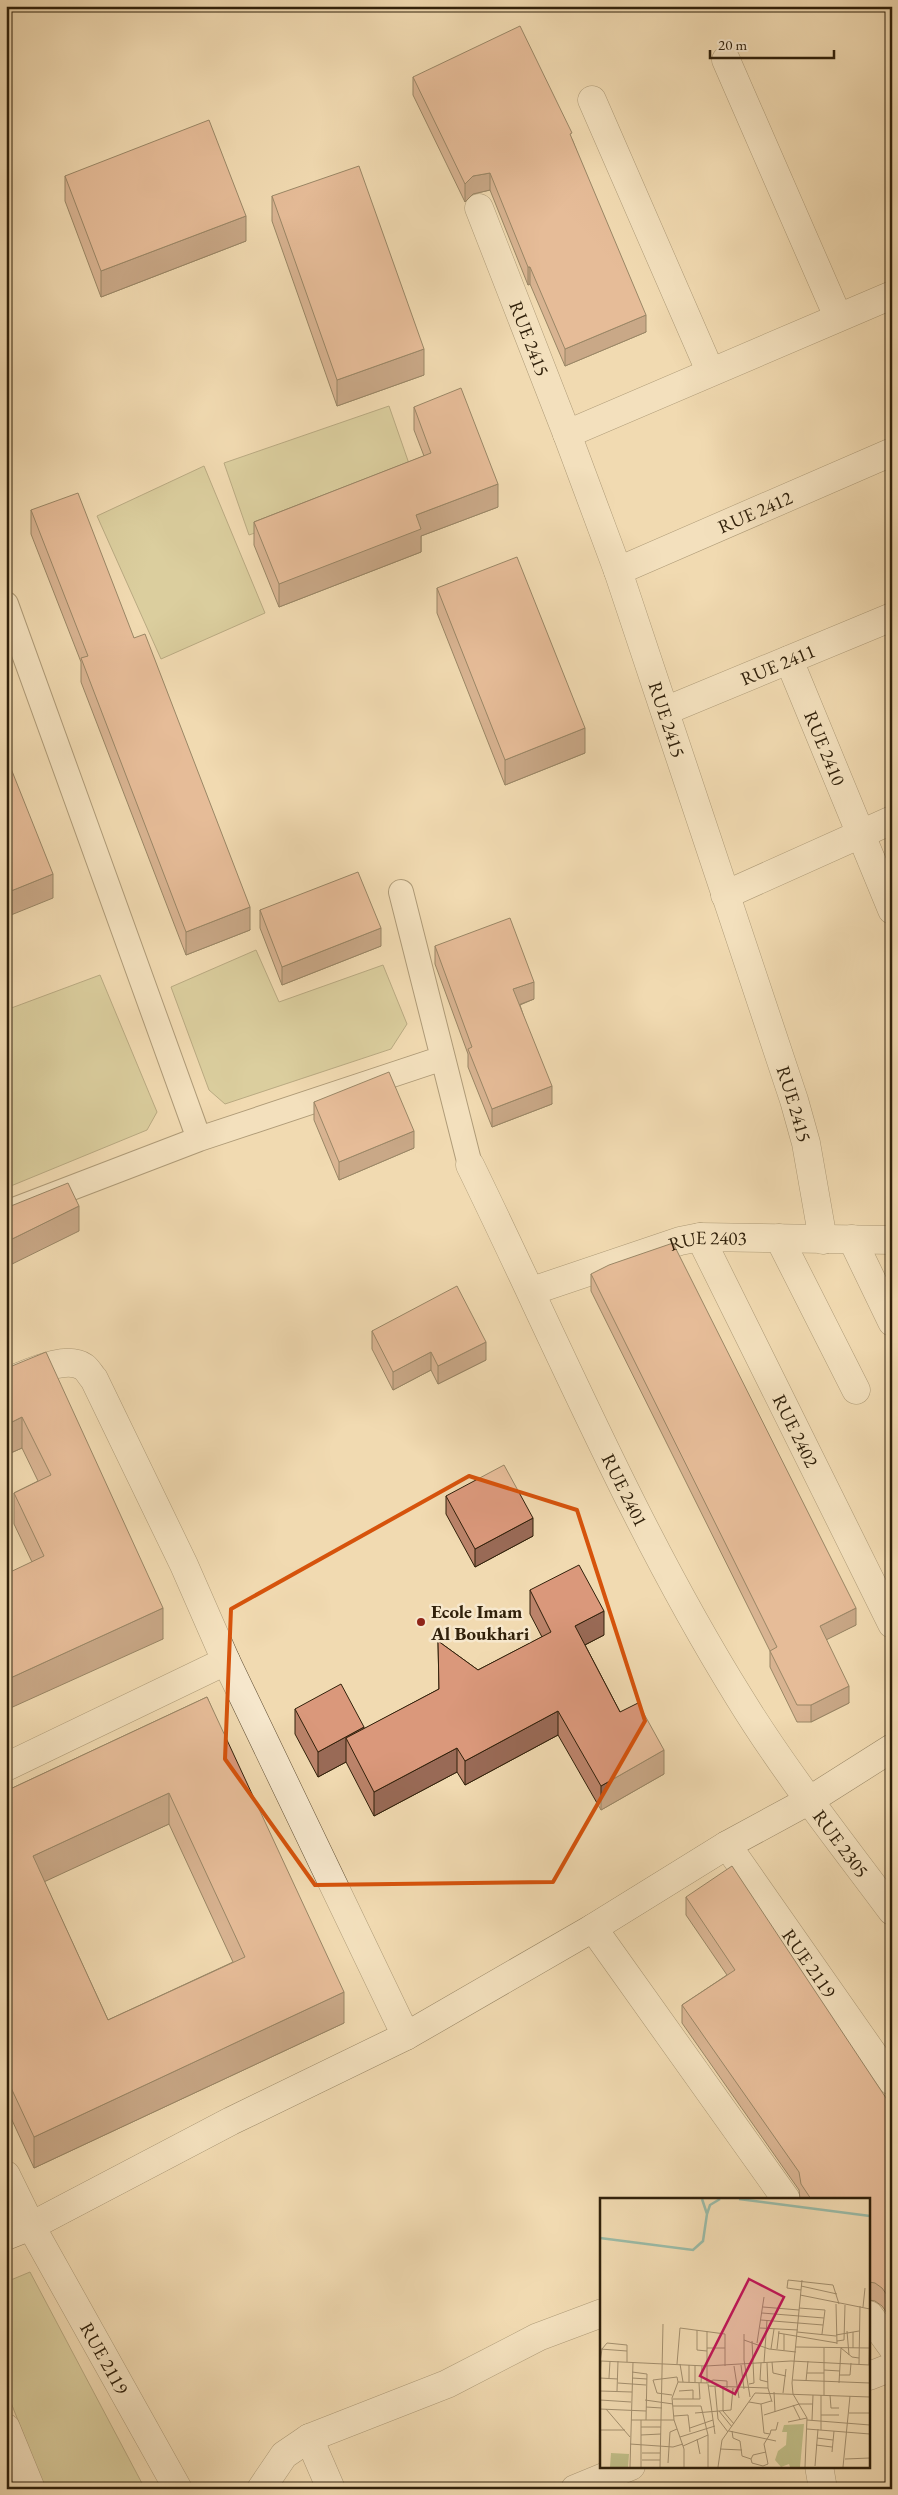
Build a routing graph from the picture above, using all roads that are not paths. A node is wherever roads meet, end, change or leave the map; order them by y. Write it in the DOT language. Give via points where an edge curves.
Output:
graph roads {
  1 [pos="726,60"];
  2 [pos="592,100"];
  3 [pos="479,208"];
  4 [pos="892,295"];
  5 [pos="838,317"];
  6 [pos="710,371"];
  7 [pos="567,434"];
  8 [pos="892,452"];
  9 [pos="618,571"];
  10 [pos="6,604"];
  11 [pos="892,617"];
  12 [pos="789,660"];
  13 [pos="665,711"];
  14 [pos="892,820"];
  15 [pos="862,835"];
  16 [pos="401,892"];
  17 [pos="725,896"];
  18 [pos="892,910"];
  19 [pos="443,1058"];
  20 [pos="199,1139"];
  21 [pos="470,1165"];
  22 [pos="6,1213"];
  23 [pos="700,1237"];
  24 [pos="779,1238"];
  25 [pos="852,1239"];
  26 [pos="822,1240"];
  27 [pos="892,1240"];
  28 [pos="532,1291"];
  29 [pos="892,1322"];
  30 [pos="6,1382"];
  31 [pos="856,1390"];
  32 [pos="892,1624"];
  33 [pos="226,1661"];
  34 [pos="892,1748"];
  35 [pos="6,1767"];
  36 [pos="810,1800"];
  37 [pos="727,1845"];
  38 [pos="892,1911"];
  39 [pos="594,1928"];
  40 [pos="406,2036"];
  41 [pos="892,2080"];
  42 [pos="6,2175"];
  43 [pos="785,2198"];
  44 [pos="31,2226"];
  45 [pos="6,2236"];
  46 [pos="600,2315"];
  47 [pos="870,2316"];
  48 [pos="892,2347"];
  49 [pos="892,2367"];
  50 [pos="870,2376"];
  51 [pos="6,2428"];
  52 [pos="309,2438"];
  53 [pos="626,2468"];
  54 [pos="819,2468"];
  55 [pos="580,2488"];
  56 [pos="31,2489"];
  57 [pos="178,2489"];
  58 [pos="261,2489"];
  59 [pos="331,2489"];
  60 [pos="822,2489"];
  1 -- 5 [label="street"];
  2 -- 6 [label="street"];
  3 -- 7 [label="street, RUE 2415"];
  4 -- 5 [label="street"];
  5 -- 6 [label="street"];
  6 -- 7 [label="street"];
  7 -- 9 [label="street, RUE 2415"];
  8 -- 9 [label="street, RUE 2412"];
  9 -- 13 [label="street, RUE 2415"];
  10 -- 20 [label="lane"];
  11 -- 12 [label="street, RUE 2411"];
  12 -- 13 [label="street, RUE 2411"];
  12 -- 15 [label="street, RUE 2410"];
  13 -- 17 [label="street, RUE 2415"];
  14 -- 15 [label="street"];
  15 -- 17 [label="street"];
  15 -- 18 [label="street, RUE 2410"];
  16 -- 19 [label="lane"];
  17 -- 26 [label="street, RUE 2415" via="794,1100 806,1143"];
  19 -- 20 [label="lane"];
  19 -- 21 [label="lane"];
  20 -- 22 [label="lane"];
  21 -- 28 [label="street, RUE 2401"];
  23 -- 24 [label="street, RUE 2403"];
  23 -- 28 [label="street, RUE 2403" via="680,1240"];
  23 -- 32 [label="street, RUE 2402"];
  24 -- 26 [label="street, RUE 2403"];
  24 -- 31 [label="street"];
  25 -- 26 [label="street, RUE 2403"];
  25 -- 27 [label="street, RUE 2403"];
  25 -- 29 [label="street"];
  28 -- 36 [label="street, RUE 2401" via="579,1397 689,1610 738,1696"];
  30 -- 33 [label="street" via="66,1362 84,1367 94,1379 184,1565"];
  33 -- 35 [label="street"];
  33 -- 40 [label="street"];
  34 -- 36 [label="street"];
  36 -- 37 [label="street"];
  36 -- 38 [label="street, RUE 2305"];
  37 -- 39 [label="street"];
  37 -- 41 [label="street, RUE 2119"];
  39 -- 40 [label="street"];
  39 -- 43 [label="street"];
  40 -- 44 [label="street" via="231,2121"];
  42 -- 44 [label="street, RUE 2119"];
  44 -- 45 [label="street"];
  44 -- 57 [label="street, RUE 2119"];
  46 -- 52 [label="street" via="538,2337 447,2384"];
  47 -- 48 [label="street"];
  49 -- 50 [label="street"];
  51 -- 56 [label="street"];
  52 -- 58 [label="street" via="284,2455"];
  52 -- 59 [label="street"];
  53 -- 55 [label="street"];
  54 -- 60 [label="street"];
}
